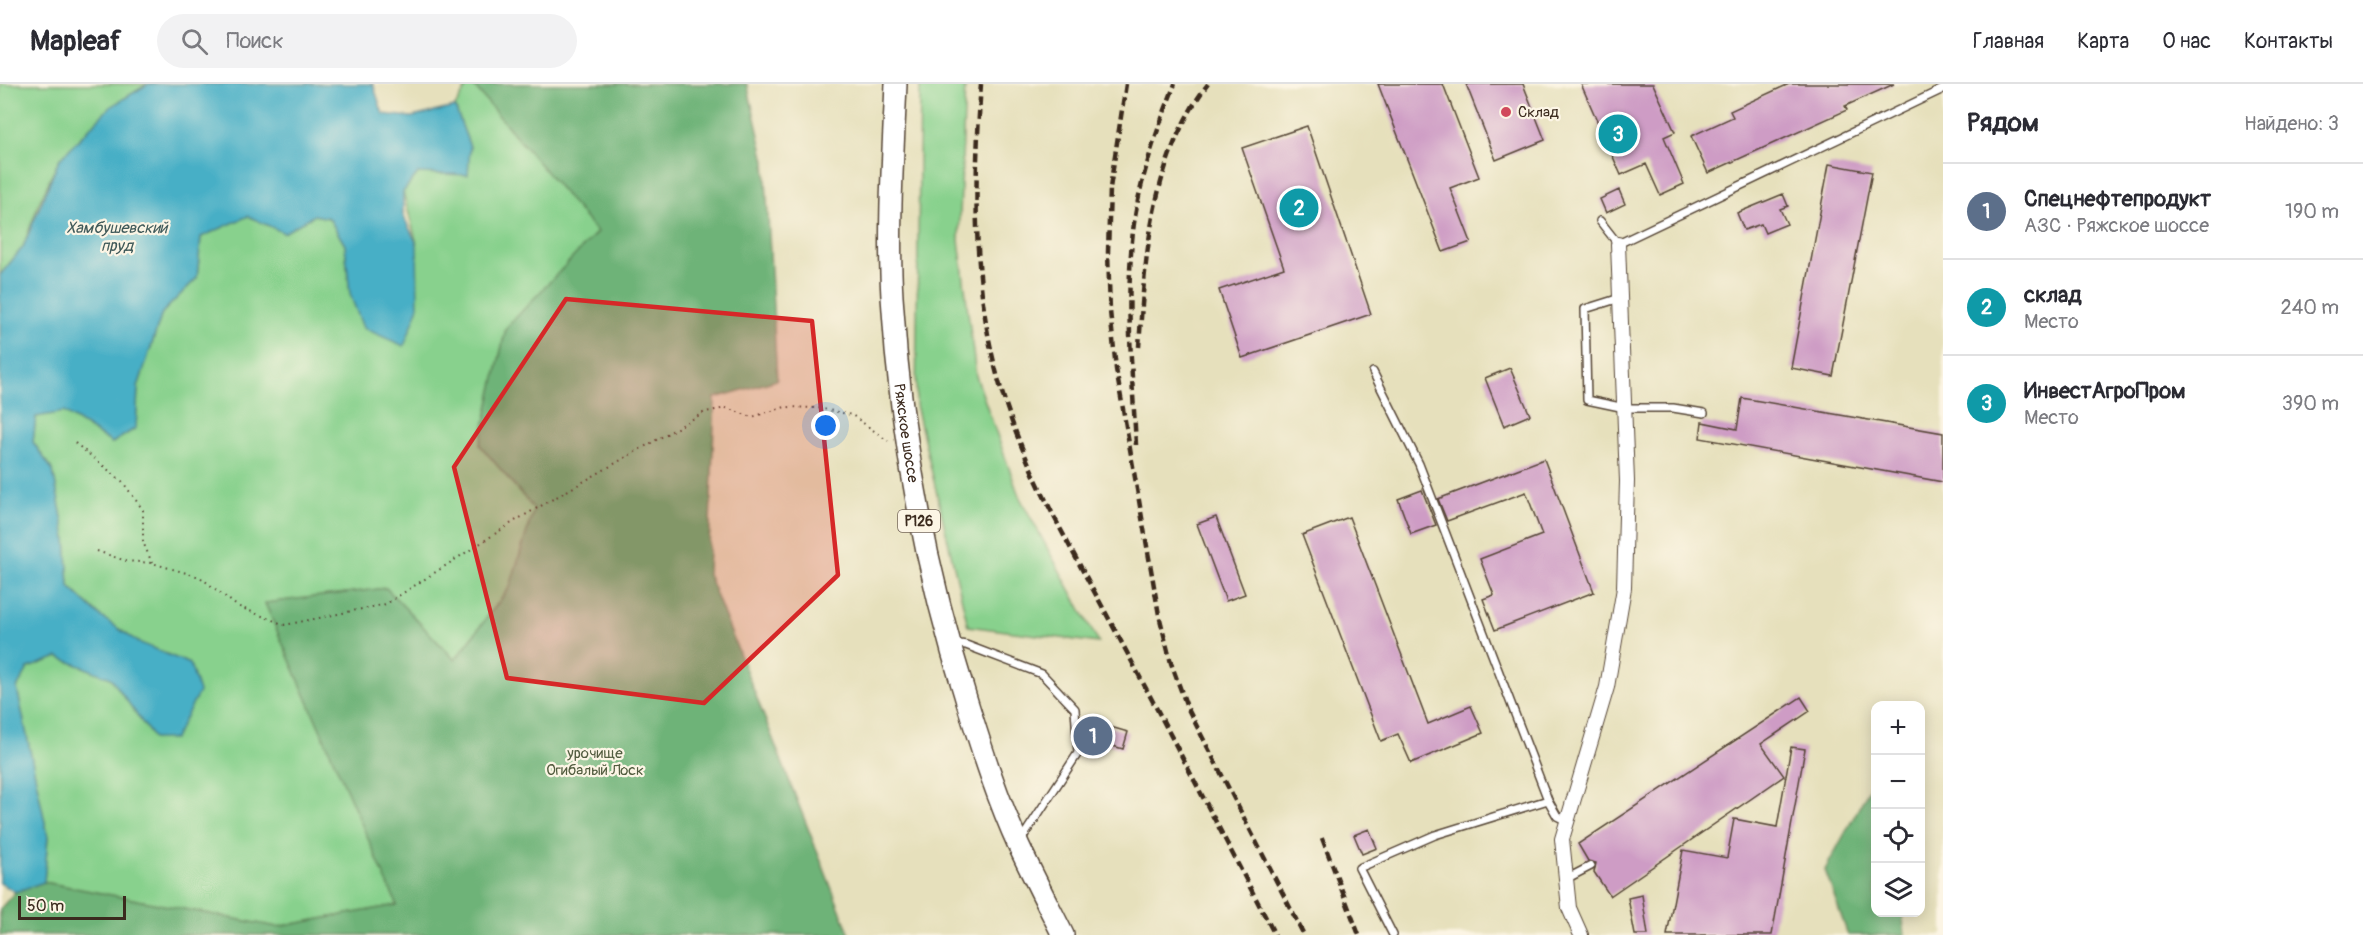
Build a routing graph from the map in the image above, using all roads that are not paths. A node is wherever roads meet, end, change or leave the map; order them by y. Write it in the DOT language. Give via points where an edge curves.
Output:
graph roads {
  1 [pos="896,84"];
  2 [pos="1943,89"];
  3 [pos="1600,221"];
  4 [pos="1618,244"];
  5 [pos="1620,298"];
  6 [pos="1373,372"];
  7 [pos="1625,408"];
  8 [pos="1704,413"];
  9 [pos="948,643"];
  10 [pos="1548,800"];
  11 [pos="1567,821"];
  12 [pos="1018,845"];
  13 [pos="1591,866"];
  14 [pos="1566,879"];
  15 [pos="1063,935"];
  16 [pos="1393,935"];
  17 [pos="1581,935"];
  1 -- 9 [label="main road, Ряжское шоссе / Р126" via="892,296 903,423 924,545"];
  2 -- 4 [label="lane"];
  3 -- 4 [label="lane"];
  4 -- 5 [label="street"];
  5 -- 7 [label="street"];
  5 -- 7 [label="lane" via="1585,309 1587,400"];
  6 -- 10 [label="lane" via="1419,464"];
  7 -- 8 [label="lane" via="1673,408"];
  7 -- 11 [label="street" via="1624,588 1607,687"];
  9 -- 12 [label="main road, Ряжское шоссе / Р126" via="986,763"];
  9 -- 12 [label="lane" via="966,645 1041,674 1075,709 1078,753"];
  10 -- 11 [label="lane" via="1557,816"];
  10 -- 16 [label="lane" via="1435,835 1359,868"];
  11 -- 14 [label="street" via="1562,839"];
  12 -- 15 [label="main road, Ряжское шоссе / Р126"];
  13 -- 14 [label="lane"];
  14 -- 17 [label="street" via="1569,908"];
}
